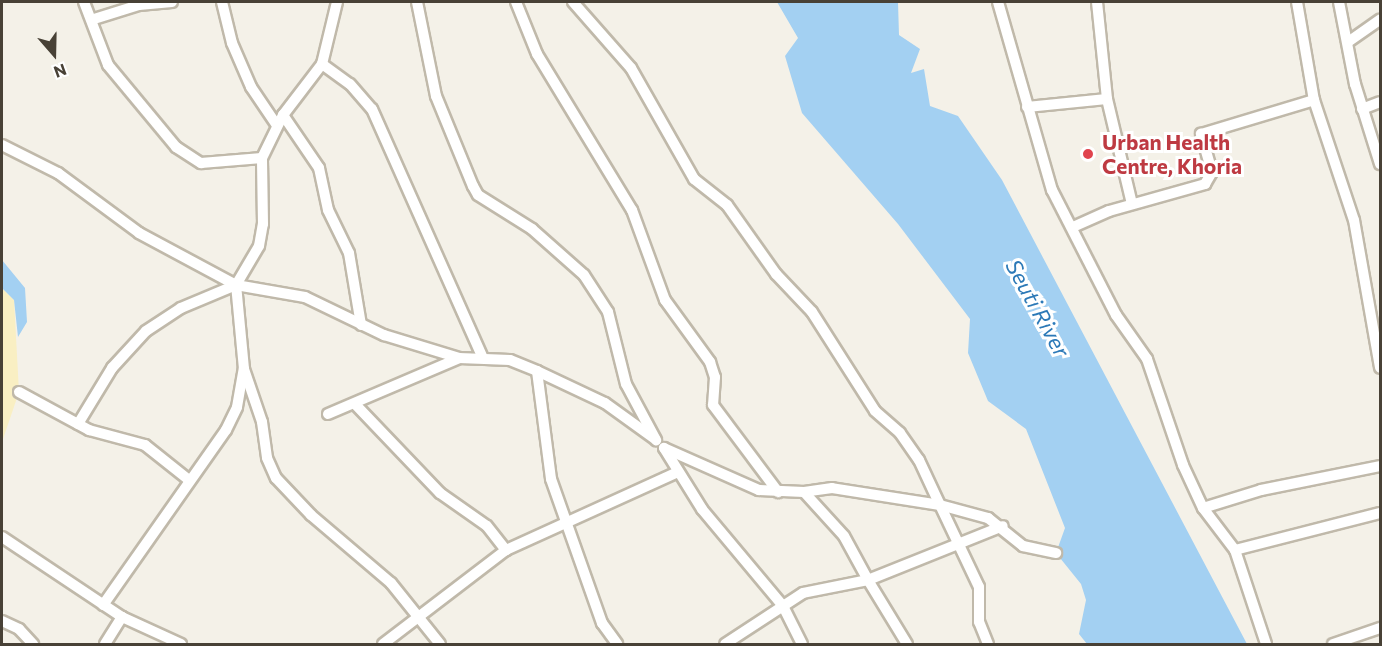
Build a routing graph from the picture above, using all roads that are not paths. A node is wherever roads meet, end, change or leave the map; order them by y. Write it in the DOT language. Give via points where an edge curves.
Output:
graph roads {
  1 [pos="84,2"];
  2 [pos="172,2"];
  3 [pos="222,2"];
  4 [pos="338,2"];
  5 [pos="417,2"];
  6 [pos="516,2"];
  7 [pos="573,2"];
  8 [pos="998,2"];
  9 [pos="1097,2"];
  10 [pos="1297,2"];
  11 [pos="1339,2"];
  12 [pos="94,19"];
  13 [pos="1380,20"];
  14 [pos="1348,42"];
  15 [pos="321,64"];
  16 [pos="1107,99"];
  17 [pos="1314,100"];
  18 [pos="1380,102"];
  19 [pos="1028,107"];
  20 [pos="1362,109"];
  21 [pos="279,120"];
  22 [pos="2,145"];
  23 [pos="262,158"];
  24 [pos="1380,164"];
  25 [pos="1132,204"];
  26 [pos="1073,227"];
  27 [pos="236,285"];
  28 [pos="361,325"];
  29 [pos="482,356"];
  30 [pos="459,358"];
  31 [pos="1380,368"];
  32 [pos="244,369"];
  33 [pos="537,371"];
  34 [pos="19,392"];
  35 [pos="355,404"];
  36 [pos="328,414"];
  37 [pos="78,424"];
  38 [pos="660,444"];
  39 [pos="1380,466"];
  40 [pos="678,472"];
  41 [pos="189,480"];
  42 [pos="778,492"];
  43 [pos="804,492"];
  44 [pos="940,505"];
  45 [pos="1203,508"];
  46 [pos="1380,513"];
  47 [pos="565,521"];
  48 [pos="1003,526"];
  49 [pos="2,537"];
  50 [pos="957,547"];
  51 [pos="506,550"];
  52 [pos="1235,550"];
  53 [pos="1056,553"];
  54 [pos="868,580"];
  55 [pos="103,605"];
  56 [pos="783,606"];
  57 [pos="417,615"];
  58 [pos="122,617"];
  59 [pos="2,621"];
  60 [pos="1380,628"];
  61 [pos="164,641"];
  62 [pos="33,645"];
  63 [pos="105,645"];
  64 [pos="181,645"];
  65 [pos="383,645"];
  66 [pos="440,645"];
  67 [pos="617,645"];
  68 [pos="725,645"];
  69 [pos="802,645"];
  70 [pos="907,645"];
  71 [pos="988,645"];
  72 [pos="1266,645"];
  73 [pos="1333,645"];
  1 -- 12 [label="street"];
  2 -- 12 [label="street" via="139,5"];
  3 -- 21 [label="street" via="232,43 251,87"];
  4 -- 15 [label="street"];
  5 -- 38 [label="street" via="436,96 473,186 478,195 532,229 584,275 608,312 626,384"];
  6 -- 42 [label="street" via="537,54 632,210 665,300 710,362 715,377 713,405"];
  7 -- 44 [label="street" via="631,68 694,179 727,205 776,274 812,312 876,411 900,433 919,460"];
  8 -- 19 [label="street"];
  9 -- 16 [label="street"];
  10 -- 17 [label="street"];
  11 -- 14 [label="street"];
  12 -- 23 [label="street" via="108,65 176,147 201,163"];
  13 -- 14 [label="street"];
  14 -- 20 [label="street"];
  15 -- 21 [label="street"];
  15 -- 29 [label="street" via="350,84 372,109"];
  16 -- 19 [label="street"];
  16 -- 25 [label="street"];
  17 -- 25 [label="street" via="1204,132 1200,138 1211,179"];
  17 -- 31 [label="street" via="1354,220"];
  18 -- 20 [label="street"];
  19 -- 26 [label="street" via="1052,190"];
  20 -- 24 [label="street"];
  21 -- 23 [label="street"];
  21 -- 28 [label="street" via="319,168 328,210 350,253"];
  22 -- 27 [label="street" via="58,173 139,233"];
  23 -- 27 [label="street" via="263,224 259,246"];
  25 -- 26 [label="street"];
  26 -- 45 [label="street" via="1116,315 1147,359 1168,429"];
  27 -- 28 [label="street" via="305,297"];
  27 -- 32 [label="street"];
  27 -- 37 [label="street" via="182,308 147,331 112,368"];
  28 -- 30 [label="street"];
  29 -- 30 [label="street"];
  29 -- 33 [label="street"];
  30 -- 35 [label="street"];
  32 -- 41 [label="street" via="237,407 226,430"];
  32 -- 57 [label="street" via="262,422 267,458 276,478 311,515 391,584"];
  33 -- 38 [label="street" via="605,403"];
  33 -- 47 [label="street" via="548,462"];
  34 -- 37 [label="street"];
  35 -- 36 [label="street"];
  35 -- 51 [label="street" via="440,493 487,526"];
  37 -- 41 [label="street" via="145,445"];
  38 -- 40 [label="street"];
  38 -- 42 [label="street" via="759,490"];
  39 -- 45 [label="street" via="1261,490"];
  40 -- 47 [label="street"];
  40 -- 56 [label="street"];
  41 -- 55 [label="street"];
  42 -- 43 [label="street"];
  43 -- 44 [label="street" via="832,488"];
  43 -- 54 [label="street" via="838,528"];
  44 -- 48 [label="street"];
  44 -- 50 [label="street"];
  45 -- 52 [label="street"];
  46 -- 52 [label="street"];
  47 -- 51 [label="street"];
  47 -- 67 [label="street" via="602,623"];
  48 -- 50 [label="street"];
  48 -- 53 [label="street" via="1023,546"];
  49 -- 55 [label="street"];
  50 -- 54 [label="street" via="903,563"];
  50 -- 71 [label="street" via="979,586 979,622"];
  51 -- 57 [label="street"];
  52 -- 72 [label="street"];
  54 -- 56 [label="street" via="803,593"];
  54 -- 70 [label="street"];
  55 -- 58 [label="street"];
  56 -- 68 [label="street"];
  56 -- 69 [label="street"];
  57 -- 65 [label="street"];
  57 -- 66 [label="street"];
  58 -- 61 [label="street"];
  58 -- 63 [label="street"];
  59 -- 62 [label="street" via="19,629"];
  60 -- 73 [label="street"];
  61 -- 64 [label="street"];
}
